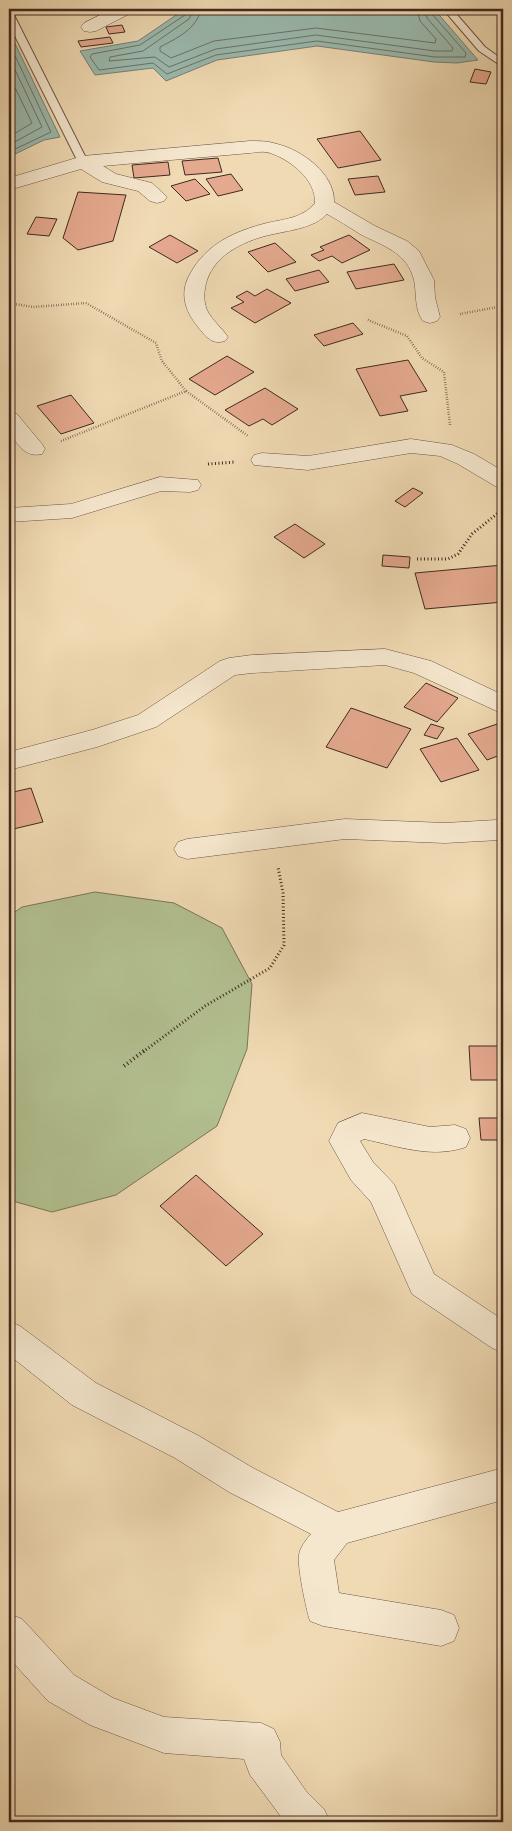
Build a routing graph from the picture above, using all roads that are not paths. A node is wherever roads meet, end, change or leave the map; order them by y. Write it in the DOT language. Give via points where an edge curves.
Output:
graph roads {
  1 [pos="125,9"];
  2 [pos="447,9"];
  3 [pos="9,15"];
  4 [pos="90,27"];
  5 [pos="503,64"];
  6 [pos="83,162"];
  7 [pos="9,184"];
  8 [pos="157,197"];
  9 [pos="324,204"];
  10 [pos="430,317"];
  11 [pos="218,337"];
  12 [pos="9,419"];
  13 [pos="34,449"];
  14 [pos="269,460"];
  15 [pos="503,482"];
  16 [pos="190,485"];
  17 [pos="9,515"];
  18 [pos="503,705"];
  19 [pos="9,761"];
  20 [pos="503,828"];
  21 [pos="186,849"];
  22 [pos="455,1138"];
  23 [pos="9,1336"];
  24 [pos="503,1338"];
  25 [pos="503,1484"];
  26 [pos="336,1529"];
  27 [pos="441,1628"];
  28 [pos="9,1632"];
  29 [pos="311,1822"];
  1 -- 4 [label="street"];
  2 -- 5 [label="lane" via="482,49"];
  3 -- 6 [label="lane"];
  6 -- 7 [label="street"];
  6 -- 8 [label="street" via="109,178 145,187"];
  6 -- 9 [label="street" via="271,147 314,175 326,194"];
  9 -- 10 [label="street" via="400,245 412,255 424,280"];
  9 -- 11 [label="street" via="319,212 296,224 236,240 215,252 204,264 195,285 194,303 201,319"];
  12 -- 13 [label="street"];
  14 -- 15 [label="street" via="308,462 411,446 444,450"];
  16 -- 17 [label="street" via="160,484 72,511"];
  18 -- 19 [label="street" via="422,667 384,657 252,664 229,668 147,721"];
  20 -- 21 [label="street" via="445,833 345,828"];
  22 -- 24 [label="street" via="430,1140 362,1126 349,1132 344,1141 362,1171 383,1193 423,1284"];
  23 -- 26 [label="street" via="84,1394"];
  25 -- 26 [label="street"];
  26 -- 27 [label="street" via="316,1555 323,1608"];
  28 -- 29 [label="street" via="61,1688 104,1712 164,1735 260,1742 263,1762 293,1804"];
}
